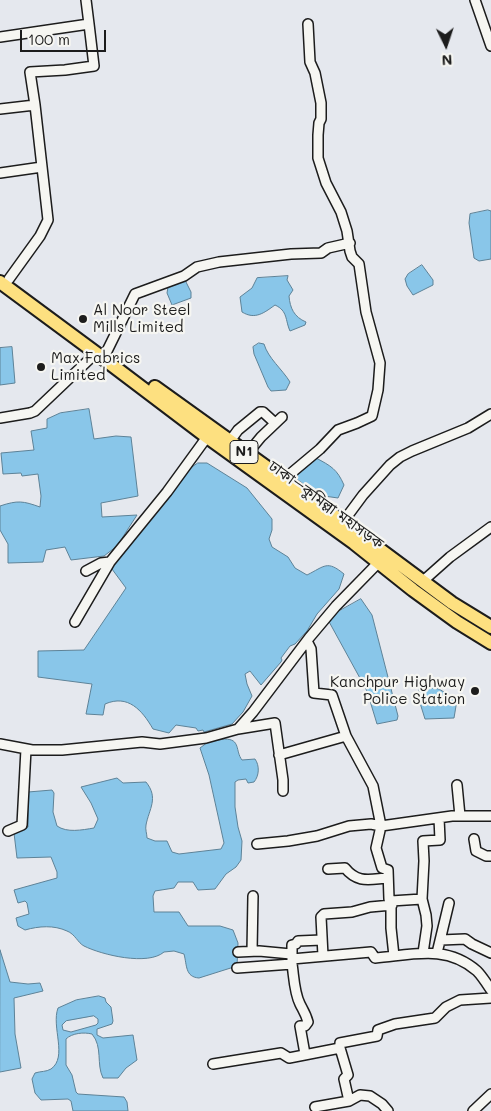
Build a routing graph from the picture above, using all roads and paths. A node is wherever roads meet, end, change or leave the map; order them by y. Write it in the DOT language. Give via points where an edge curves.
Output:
graph roads {
  1 [pos="86,0"];
  2 [pos="475,0"];
  3 [pos="89,24"];
  4 [pos="308,24"];
  5 [pos="0,37"];
  6 [pos="491,46"];
  7 [pos="35,105"];
  8 [pos="0,109"];
  9 [pos="42,167"];
  10 [pos="0,173"];
  11 [pos="350,244"];
  12 [pos="3,278"];
  13 [pos="102,352"];
  14 [pos="491,414"];
  15 [pos="0,418"];
  16 [pos="282,418"];
  17 [pos="275,423"];
  18 [pos="207,437"];
  19 [pos="230,441"];
  20 [pos="247,454"];
  21 [pos="283,480"];
  22 [pos="343,522"];
  23 [pos="491,527"];
  24 [pos="110,562"];
  25 [pos="378,564"];
  26 [pos="86,571"];
  27 [pos="423,581"];
  28 [pos="413,590"];
  29 [pos="75,622"];
  30 [pos="491,627"];
  31 [pos="307,641"];
  32 [pos="491,643"];
  33 [pos="491,651"];
  34 [pos="238,729"];
  35 [pos="346,736"];
  36 [pos="0,744"];
  37 [pos="26,749"];
  38 [pos="279,755"];
  39 [pos="457,785"];
  40 [pos="283,791"];
  41 [pos="460,816"];
  42 [pos="491,816"];
  43 [pos="439,818"];
  44 [pos="381,826"];
  45 [pos="8,831"];
  46 [pos="474,839"];
  47 [pos="257,844"];
  48 [pos="491,856"];
  49 [pos="328,869"];
  50 [pos="388,878"];
  51 [pos="253,896"];
  52 [pos="422,899"];
  53 [pos="392,903"];
  54 [pos="448,903"];
  55 [pos="322,940"];
  56 [pos="441,940"];
  57 [pos="252,951"];
  58 [pos="238,952"];
  59 [pos="423,953"];
  60 [pos="491,953"];
  61 [pos="437,954"];
  62 [pos="324,956"];
  63 [pos="394,956"];
  64 [pos="292,959"];
  65 [pos="237,968"];
  66 [pos="491,990"];
  67 [pos="491,998"];
  68 [pos="340,1048"];
  69 [pos="305,1054"];
  70 [pos="213,1064"];
  71 [pos="491,1094"];
  72 [pos="349,1100"];
  73 [pos="316,1107"];
  74 [pos="388,1111"];
  75 [pos="473,1111"];
  1 -- 3 [label="street"];
  2 -- 6 [label="street"];
  3 -- 5 [label="street"];
  3 -- 7 [label="street" via="94,66 30,72"];
  4 -- 11 [label="street" via="310,62 321,103 318,158 326,183 342,212"];
  7 -- 8 [label="street"];
  7 -- 9 [label="street"];
  9 -- 10 [label="street"];
  9 -- 12 [label="street" via="48,220 40,236"];
  11 -- 13 [label="street" via="328,248 321,253 219,262 197,267 184,276 135,294"];
  11 -- 21 [label="street" via="352,257 361,271 366,312 380,363 375,408 372,416 334,433"];
  12 -- 13 [label="highway, ঢাকা–কুমিল্লা মহাসড়ক / N1"];
  13 -- 15 [label="street" via="35,411"];
  13 -- 18 [label="highway, ঢাকা–কুমিল্লা মহাসড়ক / N1"];
  13 -- 19 [label="highway, ঢাকা–কুমিল্লা মহাসড়ক / N1"];
  14 -- 22 [label="street" via="468,428 400,457 363,495"];
  16 -- 17 [label="street"];
  17 -- 19 [label="street" via="260,412"];
  17 -- 20 [label="street"];
  18 -- 24 [label="street"];
  18 -- 25 [label="highway, ঢাকা–কুমিল্লা মহাসড়ক / N1" via="354,543"];
  19 -- 20 [label="highway, ঢাকা–কুমিল্লা মহাসড়ক / N1"];
  20 -- 21 [label="highway, ঢাকা–কুমিল্লা মহাসড়ক / N1"];
  21 -- 22 [label="highway, ঢাকা–কুমিল্লা মহাসড়ক / N1"];
  22 -- 27 [label="highway, ঢাকা–কুমিল্লা মহাসড়ক / N1"];
  23 -- 27 [label="street"];
  24 -- 26 [label="street"];
  24 -- 29 [label="street"];
  25 -- 28 [label="highway, ঢাকা–কুমিল্লা মহাসড়ক / N1"];
  25 -- 31 [label="street"];
  27 -- 30 [label="highway, ঢাকা–কুমিল্লা মহাসড়ক / N1"];
  28 -- 32 [label="highway, ঢাকা–কুমিল্লা মহাসড়ক / N1"];
  28 -- 33 [label="highway, N1" via="425,608"];
  31 -- 34 [label="street"];
  31 -- 35 [label="street" via="311,649 314,693 332,695"];
  34 -- 37 [label="street" via="206,738 160,744 142,742 62,750"];
  34 -- 38 [label="street" via="275,723"];
  35 -- 38 [label="street"];
  35 -- 44 [label="street" via="373,786"];
  36 -- 37 [label="street"];
  37 -- 45 [label="street" via="22,825"];
  38 -- 40 [label="street"];
  39 -- 41 [label="street"];
  41 -- 42 [label="street"];
  41 -- 43 [label="street"];
  43 -- 44 [label="street"];
  43 -- 52 [label="street" via="440,840 422,840"];
  44 -- 47 [label="street" via="349,826 317,836"];
  44 -- 50 [label="street" via="376,848 382,868 388,870"];
  46 -- 48 [label="street" via="476,851"];
  49 -- 50 [label="street" via="345,868 360,880"];
  50 -- 53 [label="street"];
  51 -- 57 [label="street"];
  52 -- 53 [label="street"];
  52 -- 59 [label="street" via="426,920"];
  53 -- 55 [label="street" via="324,914 321,917"];
  53 -- 63 [label="street"];
  54 -- 56 [label="street"];
  55 -- 62 [label="street"];
  55 -- 64 [label="street" via="298,941 292,945"];
  56 -- 60 [label="street" via="465,939"];
  56 -- 61 [label="street"];
  57 -- 58 [label="street"];
  57 -- 64 [label="street"];
  59 -- 61 [label="street"];
  59 -- 63 [label="street"];
  61 -- 66 [label="street" via="463,960 478,972"];
  62 -- 63 [label="street" via="371,952 375,958"];
  62 -- 64 [label="street"];
  64 -- 65 [label="street"];
  64 -- 69 [label="street" via="296,990 308,1022 300,1026"];
  67 -- 68 [label="street" via="460,1000 435,1018 396,1024 378,1030 377,1036 340,1044"];
  68 -- 69 [label="street"];
  68 -- 72 [label="street" via="348,1075 344,1079"];
  69 -- 70 [label="street" via="289,1058 281,1053"];
  71 -- 75 [label="street"];
  72 -- 73 [label="street"];
  72 -- 74 [label="street" via="360,1095 370,1096"];
}
